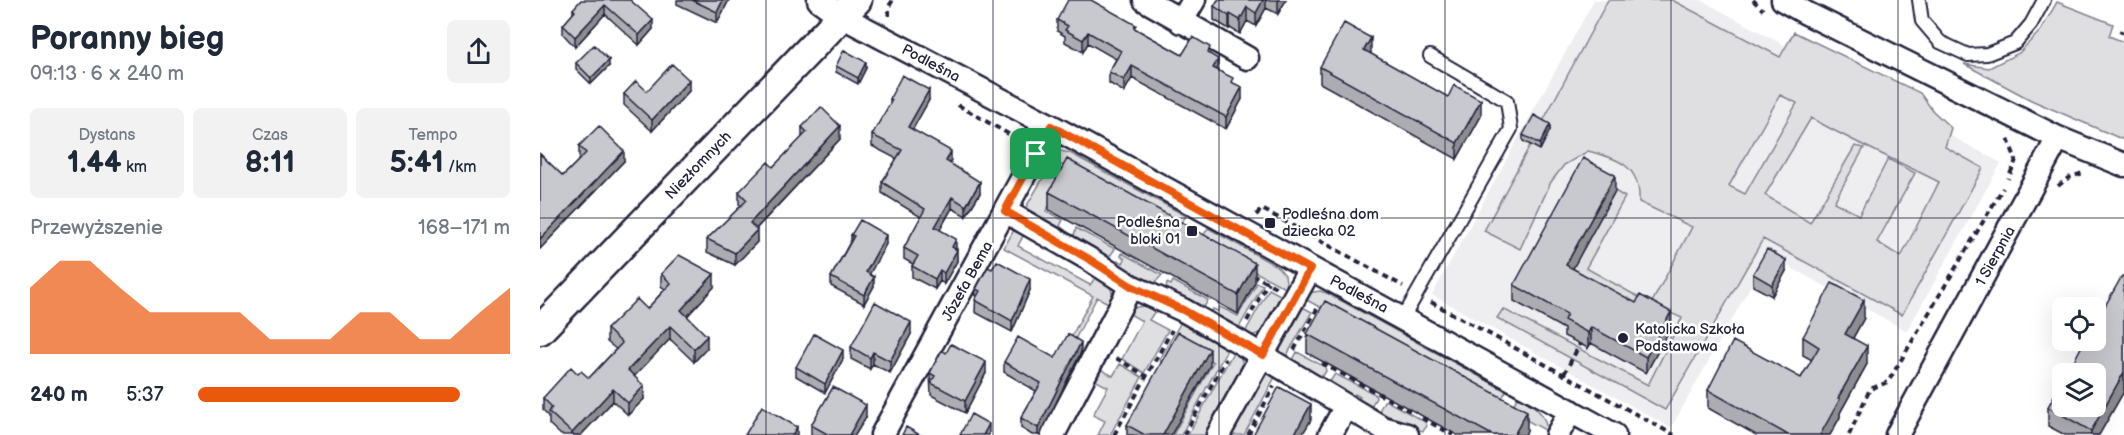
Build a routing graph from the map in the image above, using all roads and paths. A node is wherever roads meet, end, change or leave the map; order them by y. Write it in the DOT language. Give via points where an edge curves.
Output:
graph roads {
  1 [pos="1145,0"];
  2 [pos="1194,0"];
  3 [pos="1753,0"];
  4 [pos="1919,0"];
  5 [pos="2044,0"];
  6 [pos="839,5"];
  7 [pos="1774,6"];
  8 [pos="1182,22"];
  9 [pos="1430,56"];
  10 [pos="1247,58"];
  11 [pos="952,101"];
  12 [pos="1051,126"];
  13 [pos="2004,135"];
  14 [pos="2058,138"];
  15 [pos="1022,146"];
  16 [pos="2124,165"];
  17 [pos="2086,172"];
  18 [pos="2056,187"];
  19 [pos="1005,211"];
  20 [pos="1310,269"];
  21 [pos="1268,282"];
  22 [pos="1131,286"];
  23 [pos="1317,309"];
  24 [pos="1183,310"];
  25 [pos="1402,318"];
  26 [pos="540,330"];
  27 [pos="1236,340"];
  28 [pos="1580,344"];
  29 [pos="1099,348"];
  30 [pos="1295,348"];
  31 [pos="1304,353"];
  32 [pos="1263,355"];
  33 [pos="1314,358"];
  34 [pos="1153,364"];
  35 [pos="1159,368"];
  36 [pos="1283,369"];
  37 [pos="1564,374"];
  38 [pos="1146,376"];
  39 [pos="1346,406"];
  40 [pos="1128,409"];
  41 [pos="1571,411"];
  42 [pos="1134,413"];
  43 [pos="1433,423"];
  44 [pos="1060,433"];
  45 [pos="1418,434"];
  46 [pos="882,435"];
  47 [pos="1114,435"];
  48 [pos="1184,435"];
  49 [pos="1218,435"];
  50 [pos="1248,435"];
  51 [pos="1330,435"];
  52 [pos="1454,435"];
  53 [pos="1557,435"];
  54 [pos="1614,435"];
  55 [pos="1849,435"];
  56 [pos="1897,435"];
  1 -- 8 [label="street"];
  2 -- 8 [label="street"];
  3 -- 7 [label="path"];
  4 -- 5 [label="lane" via="1922,21 1940,42 1968,56 1987,54 2015,43"];
  6 -- 12 [label="street, Podleśna"];
  6 -- 26 [label="street, Niezłomnych"];
  7 -- 14 [label="street" via="1806,13"];
  8 -- 10 [label="street"];
  9 -- 25 [label="lane" via="1507,101 1511,129"];
  11 -- 15 [label="path" via="1022,142"];
  12 -- 19 [label="street, Józefa Bema"];
  12 -- 20 [label="street, Podleśna"];
  13 -- 55 [label="path" via="2016,160 2007,181 1888,382 1870,389"];
  14 -- 16 [label="street"];
  14 -- 56 [label="street, 1 Sierpnia"];
  17 -- 18 [label="path"];
  19 -- 22 [label="street"];
  19 -- 46 [label="street, Józefa Bema"];
  20 -- 25 [label="street, Podleśna"];
  20 -- 32 [label="street"];
  21 -- 27 [label="path"];
  22 -- 24 [label="street"];
  22 -- 29 [label="street"];
  23 -- 30 [label="path"];
  24 -- 27 [label="street"];
  24 -- 34 [label="path"];
  25 -- 41 [label="street, Podleśna"];
  27 -- 32 [label="street"];
  27 -- 48 [label="path"];
  28 -- 37 [label="path"];
  29 -- 38 [label="path"];
  29 -- 44 [label="street"];
  30 -- 31 [label="path"];
  30 -- 36 [label="path"];
  32 -- 36 [label="street"];
  32 -- 49 [label="street"];
  33 -- 43 [label="path"];
  34 -- 35 [label="path"];
  34 -- 38 [label="path"];
  36 -- 39 [label="street"];
  36 -- 50 [label="path"];
  38 -- 40 [label="path"];
  39 -- 45 [label="street" via="1383,428"];
  39 -- 51 [label="street"];
  40 -- 42 [label="path"];
  40 -- 47 [label="path"];
  41 -- 53 [label="street"];
  41 -- 54 [label="street, Podleśna"];
  43 -- 45 [label="path"];
  43 -- 52 [label="path"];
}
